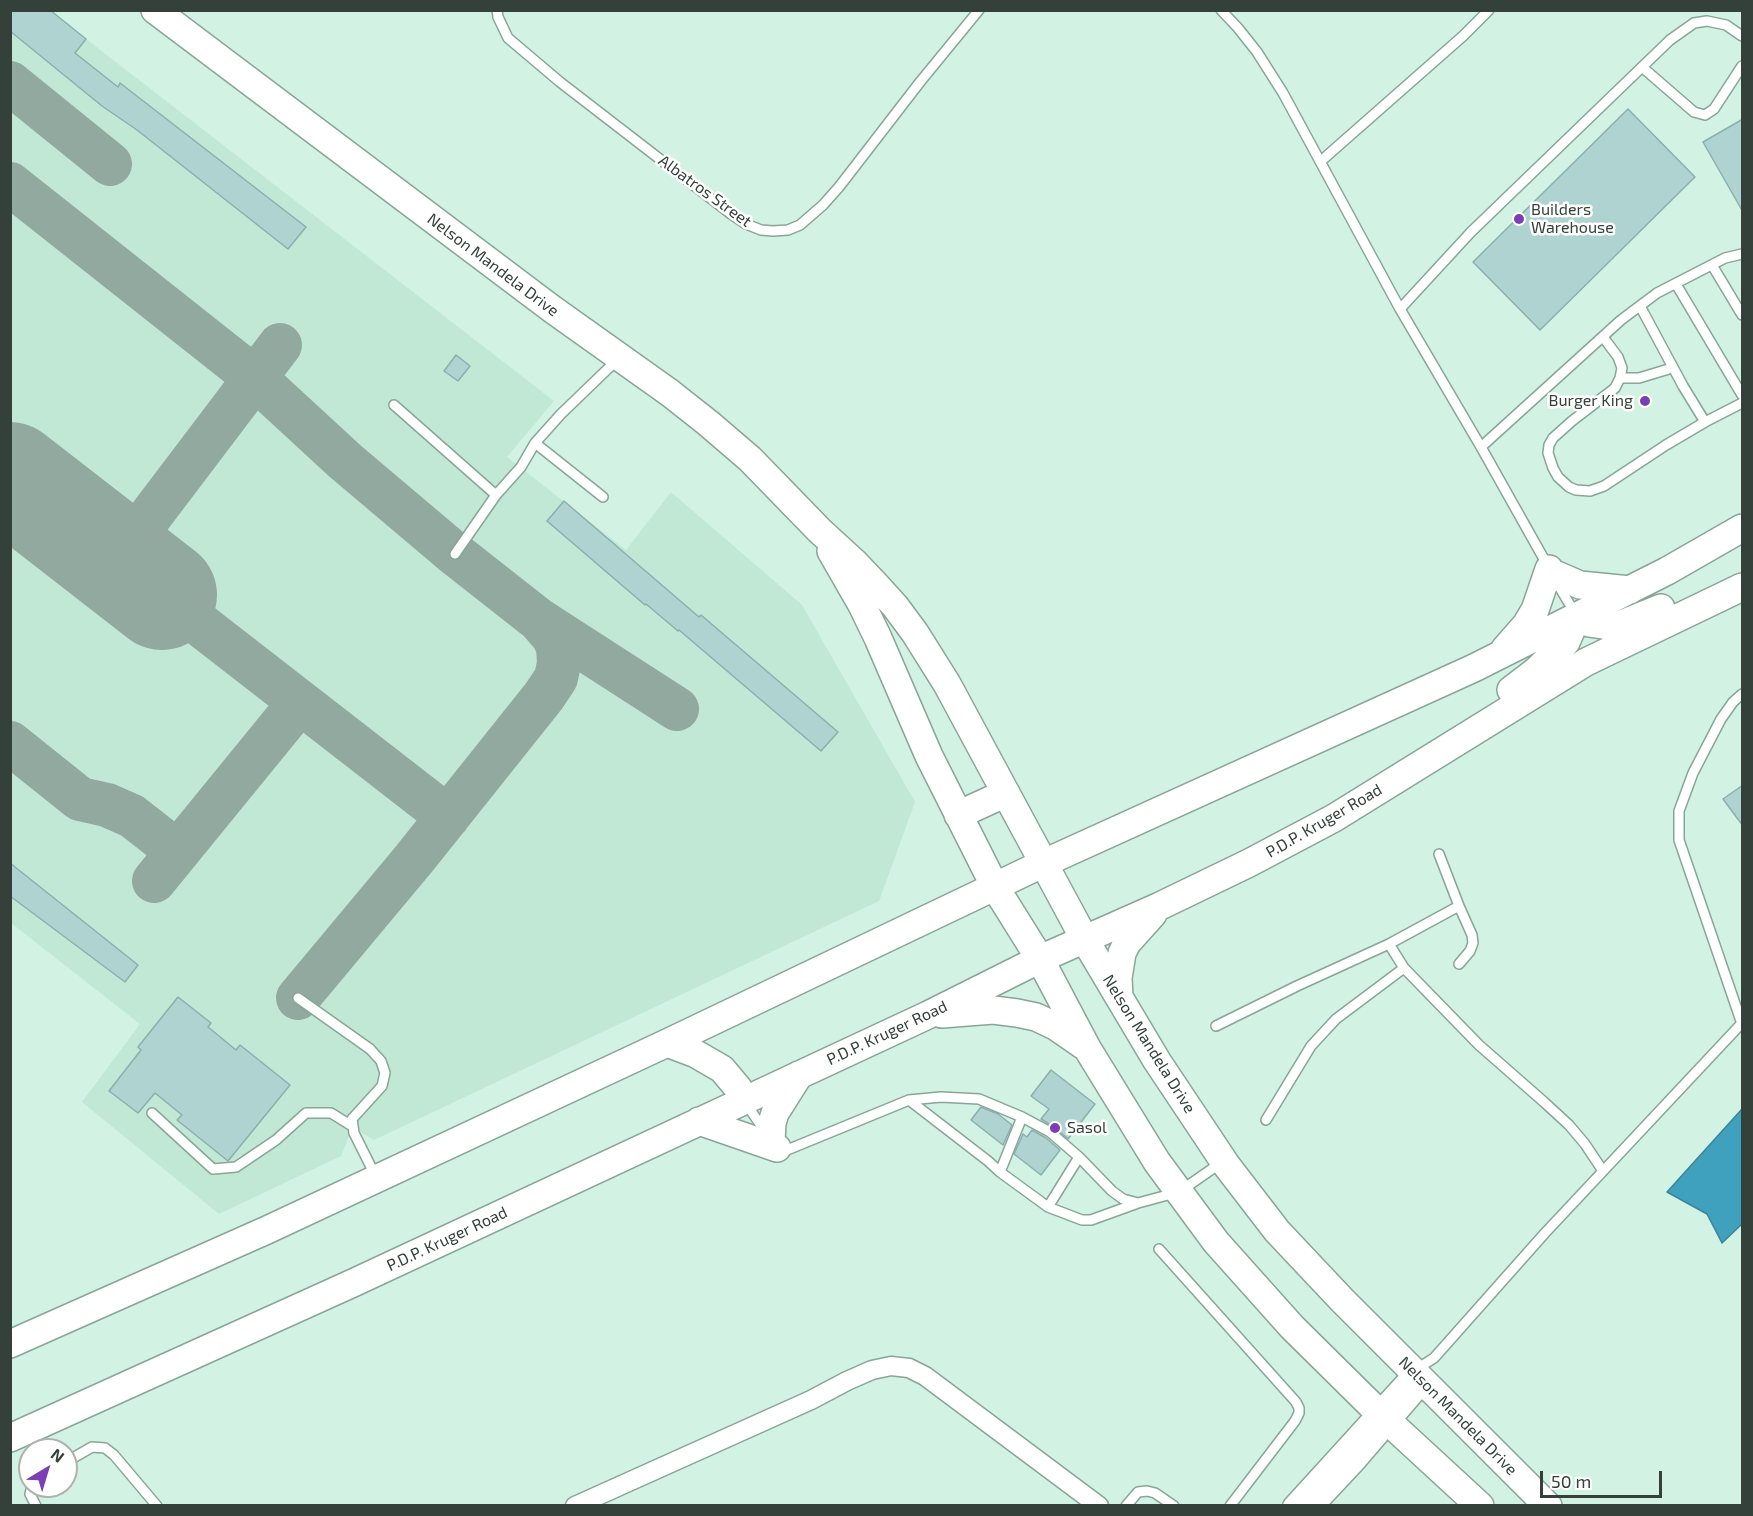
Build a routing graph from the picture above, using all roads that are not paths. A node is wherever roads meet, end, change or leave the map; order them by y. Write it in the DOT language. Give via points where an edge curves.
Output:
graph roads {
  1 [pos="155,10"];
  2 [pos="497,10"];
  3 [pos="979,10"];
  4 [pos="1221,10"];
  5 [pos="1489,10"];
  6 [pos="1743,36"];
  7 [pos="1743,66"];
  8 [pos="1642,67"];
  9 [pos="1321,161"];
  10 [pos="1743,254"];
  11 [pos="1712,265"];
  12 [pos="1676,284"];
  13 [pos="1640,306"];
  14 [pos="1400,309"];
  15 [pos="1743,315"];
  16 [pos="1603,337"];
  17 [pos="619,357"];
  18 [pos="1672,368"];
  19 [pos="1620,378"];
  20 [pos="1743,395"];
  21 [pos="1743,403"];
  22 [pos="394,405"];
  23 [pos="1705,422"];
  24 [pos="535,443"];
  25 [pos="1481,447"];
  26 [pos="496,495"];
  27 [pos="603,496"];
  28 [pos="1743,528"];
  29 [pos="820,531"];
  30 [pos="455,554"];
  31 [pos="1551,571"];
  32 [pos="1741,587"];
  33 [pos="1630,590"];
  34 [pos="1577,617"];
  35 [pos="1498,656"];
  36 [pos="1743,694"];
  37 [pos="1479,728"];
  38 [pos="1006,793"];
  39 [pos="958,815"];
  40 [pos="1438,854"];
  41 [pos="978,855"];
  42 [pos="1042,864"];
  43 [pos="995,887"];
  44 [pos="1160,906"];
  45 [pos="1459,906"];
  46 [pos="942,913"];
  47 [pos="1085,940"];
  48 [pos="1389,944"];
  49 [pos="1040,959"];
  50 [pos="1459,964"];
  51 [pos="1404,968"];
  52 [pos="1119,997"];
  53 [pos="298,998"];
  54 [pos="928,1015"];
  55 [pos="1742,1024"];
  56 [pos="1216,1026"];
  57 [pos="667,1043"];
  58 [pos="1087,1048"];
  59 [pos="799,1075"];
  60 [pos="744,1100"];
  61 [pos="909,1100"];
  62 [pos="152,1113"];
  63 [pos="1022,1118"];
  64 [pos="1266,1120"];
  65 [pos="699,1121"];
  66 [pos="352,1126"];
  67 [pos="774,1144"];
  68 [pos="1079,1157"];
  69 [pos="1224,1161"];
  70 [pos="1000,1172"];
  71 [pos="1603,1172"];
  72 [pos="377,1179"];
  73 [pos="1179,1192"];
  74 [pos="1138,1203"];
  75 [pos="1048,1207"];
  76 [pos="1159,1249"];
  77 [pos="10,1344"];
  78 [pos="1424,1371"];
  79 [pos="1385,1417"];
  80 [pos="10,1438"];
  81 [pos="78,1455"];
  82 [pos="157,1506"];
  83 [pos="575,1506"];
  84 [pos="1099,1506"];
  85 [pos="1126,1506"];
  86 [pos="1174,1506"];
  87 [pos="1230,1506"];
  88 [pos="1292,1506"];
  89 [pos="1315,1506"];
  90 [pos="1480,1506"];
  91 [pos="1548,1506"];
  1 -- 17 [label="street, Nelson Mandela Drive"];
  2 -- 3 [label="lane, Albatros Street" via="508,38 525,54 731,214 746,224 773,231 800,225 823,205"];
  4 -- 9 [label="lane" via="1257,52"];
  5 -- 9 [label="lane"];
  6 -- 8 [label="lane" via="1726,25 1694,23"];
  7 -- 8 [label="lane" via="1714,109 1705,115 1694,112"];
  8 -- 14 [label="lane" via="1471,232"];
  9 -- 14 [label="lane"];
  10 -- 11 [label="lane"];
  11 -- 12 [label="lane"];
  11 -- 15 [label="lane"];
  12 -- 13 [label="lane"];
  12 -- 20 [label="lane"];
  13 -- 16 [label="lane"];
  13 -- 18 [label="lane"];
  14 -- 25 [label="lane"];
  16 -- 19 [label="lane" via="1618,357"];
  16 -- 25 [label="lane"];
  17 -- 24 [label="lane"];
  17 -- 29 [label="street, Nelson Mandela Drive" via="750,459"];
  18 -- 19 [label="lane" via="1640,378"];
  18 -- 23 [label="lane"];
  19 -- 23 [label="lane" via="1615,388 1572,421 1549,445 1553,468 1569,487 1590,491 1604,486"];
  21 -- 23 [label="lane"];
  22 -- 26 [label="lane"];
  24 -- 26 [label="lane" via="521,467"];
  24 -- 27 [label="lane"];
  25 -- 31 [label="lane"];
  26 -- 30 [label="lane"];
  28 -- 33 [label="street"];
  29 -- 38 [label="street, Nelson Mandela Drive" via="875,584 915,633"];
  29 -- 39 [label="street, Nelson Mandela Drive" via="862,605"];
  31 -- 33 [label="street" via="1580,585"];
  31 -- 34 [label="lane"];
  31 -- 35 [label="street" via="1526,625"];
  32 -- 34 [label="street" via="1708,591 1619,625 1600,626"];
  32 -- 37 [label="street, P.D.P. Kruger Road" via="1586,662"];
  33 -- 34 [label="street"];
  34 -- 35 [label="street"];
  34 -- 37 [label="street" via="1566,642 1495,706"];
  35 -- 42 [label="street"];
  36 -- 55 [label="lane" via="1721,719 1693,773 1679,811 1678,840"];
  37 -- 44 [label="street, P.D.P. Kruger Road" via="1334,818"];
  38 -- 39 [label="street"];
  38 -- 42 [label="street, Nelson Mandela Drive"];
  39 -- 41 [label="street, Nelson Mandela Drive"];
  40 -- 45 [label="lane"];
  41 -- 43 [label="street, Nelson Mandela Drive"];
  41 -- 46 [label="street" via="966,882"];
  42 -- 43 [label="street"];
  42 -- 47 [label="street, Nelson Mandela Drive"];
  43 -- 46 [label="street"];
  43 -- 49 [label="street, Nelson Mandela Drive"];
  44 -- 47 [label="street, P.D.P. Kruger Road"];
  44 -- 52 [label="street" via="1122,953"];
  45 -- 48 [label="lane"];
  45 -- 50 [label="lane" via="1473,943"];
  46 -- 57 [label="street"];
  47 -- 49 [label="street, P.D.P. Kruger Road"];
  47 -- 52 [label="street, Nelson Mandela Drive"];
  48 -- 51 [label="lane"];
  48 -- 56 [label="lane"];
  49 -- 54 [label="street, P.D.P. Kruger Road"];
  49 -- 58 [label="street, Nelson Mandela Drive"];
  51 -- 64 [label="lane" via="1336,1019 1311,1046"];
  51 -- 71 [label="lane" via="1479,1045 1569,1125"];
  52 -- 69 [label="street, Nelson Mandela Drive"];
  53 -- 66 [label="lane" via="381,1061 386,1073 382,1086 352,1119"];
  54 -- 58 [label="street" via="993,1010 1017,1013 1056,1026"];
  54 -- 59 [label="street, P.D.P. Kruger Road"];
  55 -- 71 [label="lane"];
  57 -- 60 [label="street" via="722,1069"];
  57 -- 72 [label="street"];
  58 -- 73 [label="street, Nelson Mandela Drive"];
  59 -- 60 [label="street, P.D.P. Kruger Road"];
  59 -- 67 [label="street" via="775,1113"];
  60 -- 65 [label="street, P.D.P. Kruger Road"];
  60 -- 67 [label="lane"];
  61 -- 63 [label="lane" via="979,1099"];
  61 -- 67 [label="lane" via="787,1150"];
  61 -- 70 [label="lane"];
  62 -- 66 [label="lane" via="213,1169 236,1167 276,1140 306,1113 331,1113"];
  63 -- 68 [label="lane" via="1050,1132"];
  63 -- 70 [label="lane"];
  65 -- 67 [label="street"];
  65 -- 80 [label="street, P.D.P. Kruger Road"];
  66 -- 72 [label="lane"];
  68 -- 74 [label="lane" via="1123,1199"];
  68 -- 75 [label="lane"];
  69 -- 73 [label="lane"];
  69 -- 78 [label="street, Nelson Mandela Drive" via="1277,1231 1342,1300"];
  70 -- 75 [label="lane"];
  71 -- 78 [label="lane"];
  72 -- 77 [label="street"];
  73 -- 74 [label="lane"];
  73 -- 79 [label="street, Nelson Mandela Drive" via="1216,1242 1292,1328"];
  74 -- 75 [label="lane" via="1091,1220"];
  76 -- 87 [label="lane" via="1299,1408 1296,1420"];
  78 -- 79 [label="street"];
  78 -- 91 [label="street, Nelson Mandela Drive"];
  79 -- 88 [label="street"];
  79 -- 89 [label="street" via="1359,1460"];
  79 -- 90 [label="street, Nelson Mandela Drive"];
  81 -- 82 [label="lane" via="92,1447 105,1448"];
  83 -- 84 [label="street" via="855,1377 891,1366 909,1368 925,1376"];
  85 -- 86 [label="lane" via="1138,1492 1147,1491"];
}
